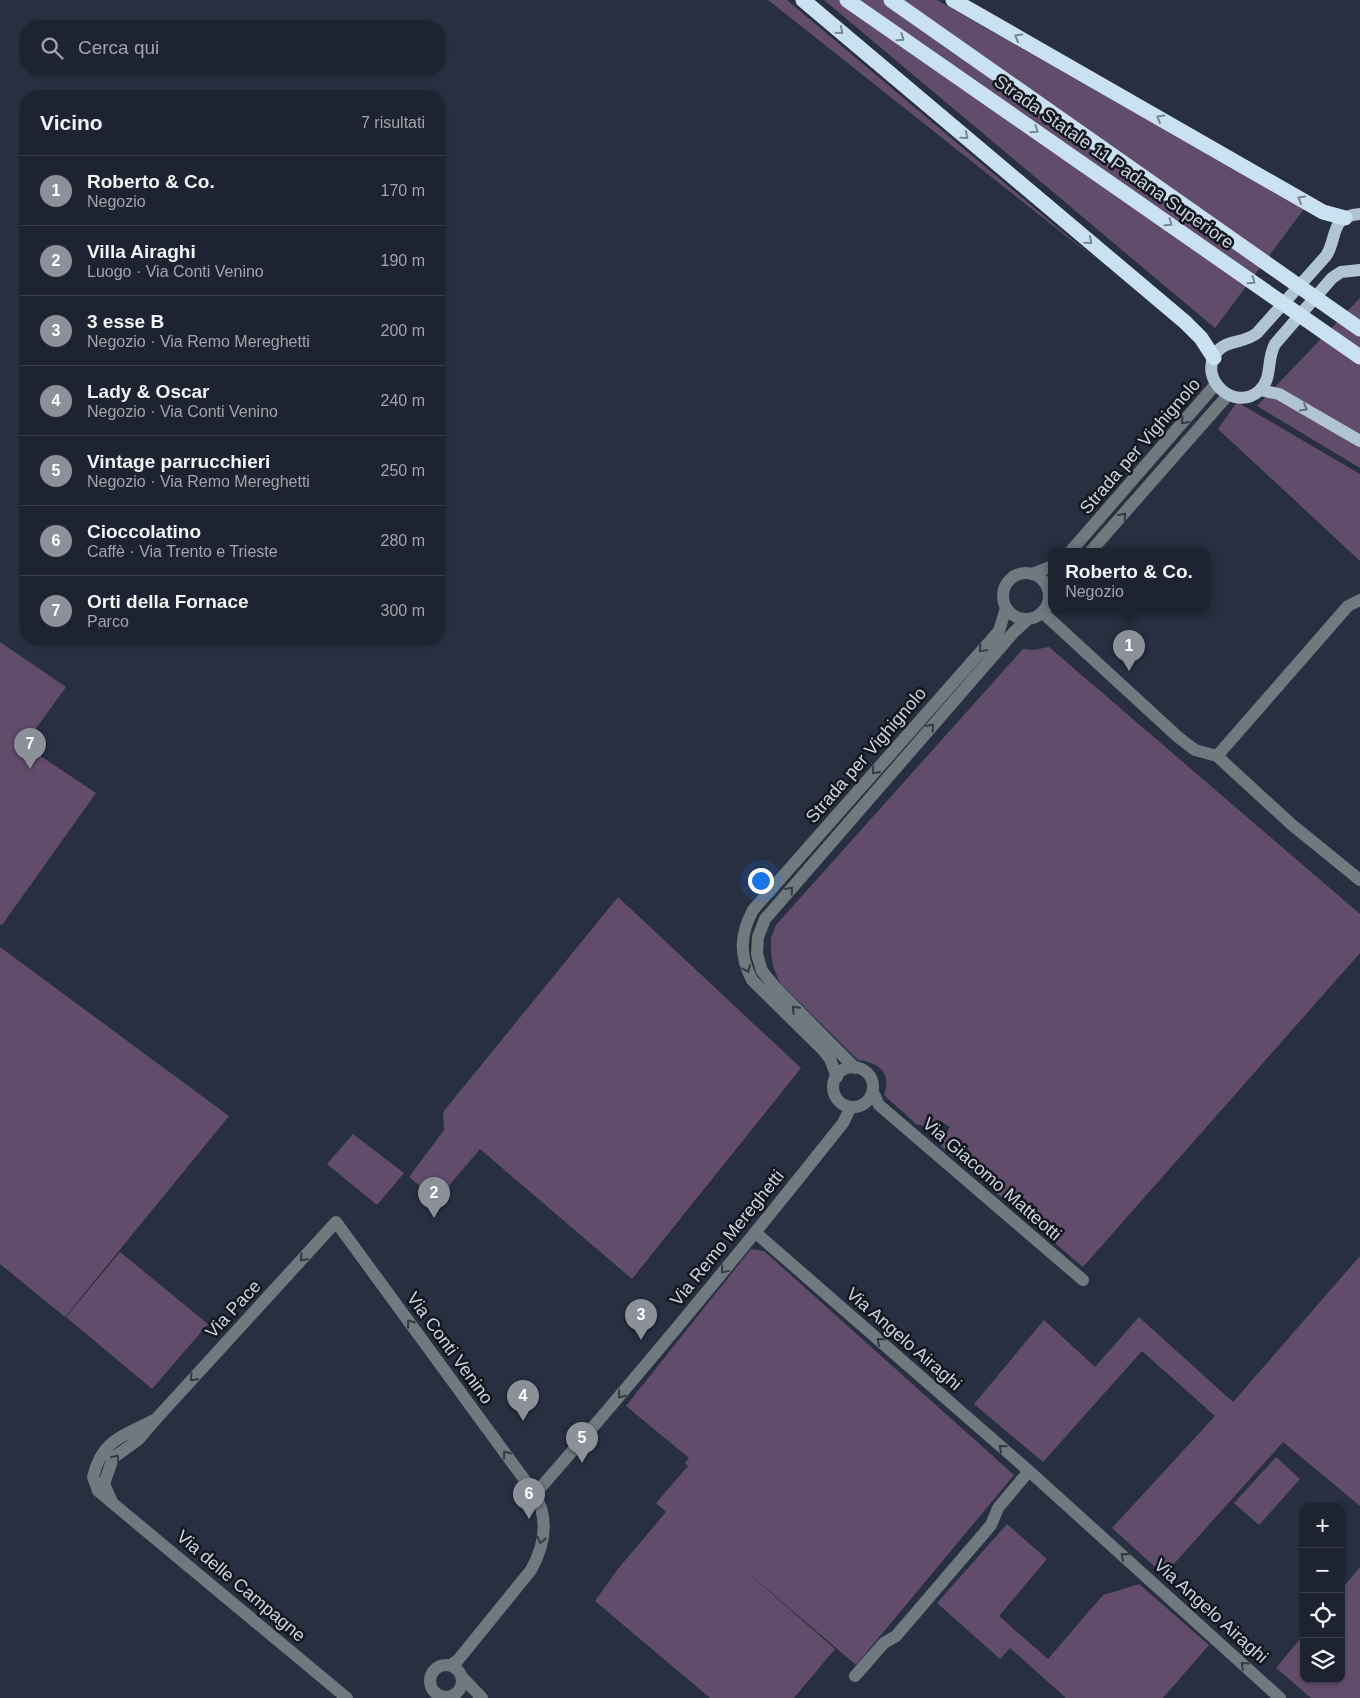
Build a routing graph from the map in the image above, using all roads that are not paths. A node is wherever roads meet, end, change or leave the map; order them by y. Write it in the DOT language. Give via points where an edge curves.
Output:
graph roads {
  1 [pos="803,0"];
  2 [pos="847,0"];
  3 [pos="891,0"];
  4 [pos="953,0"];
  5 [pos="1360,214"];
  6 [pos="1345,218"];
  7 [pos="1360,270"];
  8 [pos="1360,329"];
  9 [pos="1360,356"];
  10 [pos="1214,358"];
  11 [pos="1216,384"];
  12 [pos="1260,390"];
  13 [pos="1228,395"];
  14 [pos="1360,441"];
  15 [pos="1073,548"];
  16 [pos="1094,548"];
  17 [pos="1048,568"];
  18 [pos="1032,574"];
  19 [pos="1048,586"];
  20 [pos="1048,596"];
  21 [pos="1360,600"];
  22 [pos="1006,608"];
  23 [pos="1042,612"];
  24 [pos="1027,620"];
  25 [pos="1217,756"];
  26 [pos="1360,880"];
  27 [pos="855,1068"];
  28 [pos="837,1077"];
  29 [pos="873,1092"];
  30 [pos="866,1103"];
  31 [pos="879,1105"];
  32 [pos="847,1110"];
  33 [pos="336,1222"];
  34 [pos="756,1233"];
  35 [pos="1083,1280"];
  36 [pos="1029,1471"];
  37 [pos="535,1494"];
  38 [pos="112,1502"];
  39 [pos="457,1668"];
  40 [pos="855,1676"];
  41 [pos="458,1692"];
  42 [pos="436,1696"];
  43 [pos="480,1696"];
  44 [pos="347,1698"];
  45 [pos="1280,1698"];
  1 -- 10 [label="highway, one-way" via="1185,322"];
  2 -- 9 [label="highway, Strada Statale 11 Padana Superiore, one-way"];
  3 -- 8 [label="highway, Strada Statale 11 Padana Superiore"];
  6 -- 4 [label="highway, one-way" via="1323,212"];
  5 -- 6 [label="main road"];
  6 -- 10 [label="main road" via="1334,230 1326,256 1257,333 1249,339 1227,344"];
  7 -- 12 [label="main road" via="1341,272 1332,278 1275,344 1266,380"];
  10 -- 11 [label="main road" via="1212,372"];
  11 -- 13 [label="main road"];
  11 -- 15 [label="street, Strada per Vighignolo, one-way"];
  12 -- 13 [label="main road" via="1244,398"];
  12 -- 14 [label="main road, one-way" via="1279,394"];
  16 -- 13 [label="street, Strada per Vighignolo, one-way"];
  17 -- 18 [label="street"];
  18 -- 19 [label="street"];
  18 -- 22 [label="street" via="1016,575 1006,585 1003,595"];
  20 -- 23 [label="street"];
  21 -- 25 [label="street" via="1348,606"];
  22 -- 24 [label="street" via="1013,616"];
  22 -- 28 [label="street, Strada per Vighignolo, one-way" via="998,631 753,910 746,922 741,946 752,980 823,1050"];
  23 -- 24 [label="street"];
  23 -- 25 [label="street" via="1178,737 1196,750"];
  27 -- 24 [label="street, Strada per Vighignolo, one-way" via="768,980 757,954 760,928"];
  25 -- 26 [label="street" via="1291,824"];
  27 -- 28 [label="street" via="844,1070"];
  27 -- 29 [label="street" via="871,1078"];
  28 -- 32 [label="street" via="833,1089"];
  29 -- 30 [label="street"];
  29 -- 31 [label="street, Via Giacomo Matteotti"];
  30 -- 31 [label="street"];
  30 -- 32 [label="street"];
  31 -- 35 [label="street, Via Giacomo Matteotti"];
  32 -- 34 [label="street, Via Remo Mereghetti" via="843,1123"];
  37 -- 33 [label="street, Via Conti Venino, one-way"];
  33 -- 38 [label="street, Via Pace, one-way" via="138,1440 113,1458 104,1484"];
  36 -- 34 [label="street, Via Angelo Airaghi, one-way"];
  34 -- 37 [label="street, Via Remo Mereghetti, one-way"];
  36 -- 40 [label="street" via="998,1508 990,1525 896,1636 884,1643"];
  45 -- 36 [label="street, Via Angelo Airaghi, one-way"];
  37 -- 39 [label="street, Via Conti Venino, one-way" via="545,1517 535,1562"];
  38 -- 44 [label="street, Via delle Campagne"];
  39 -- 41 [label="street" via="462,1685"];
  39 -- 42 [label="street" via="442,1665 434,1670 430,1681"];
  39 -- 43 [label="street"];
  41 -- 42 [label="street" via="448,1697"];
  41 -- 43 [label="street"];
}
